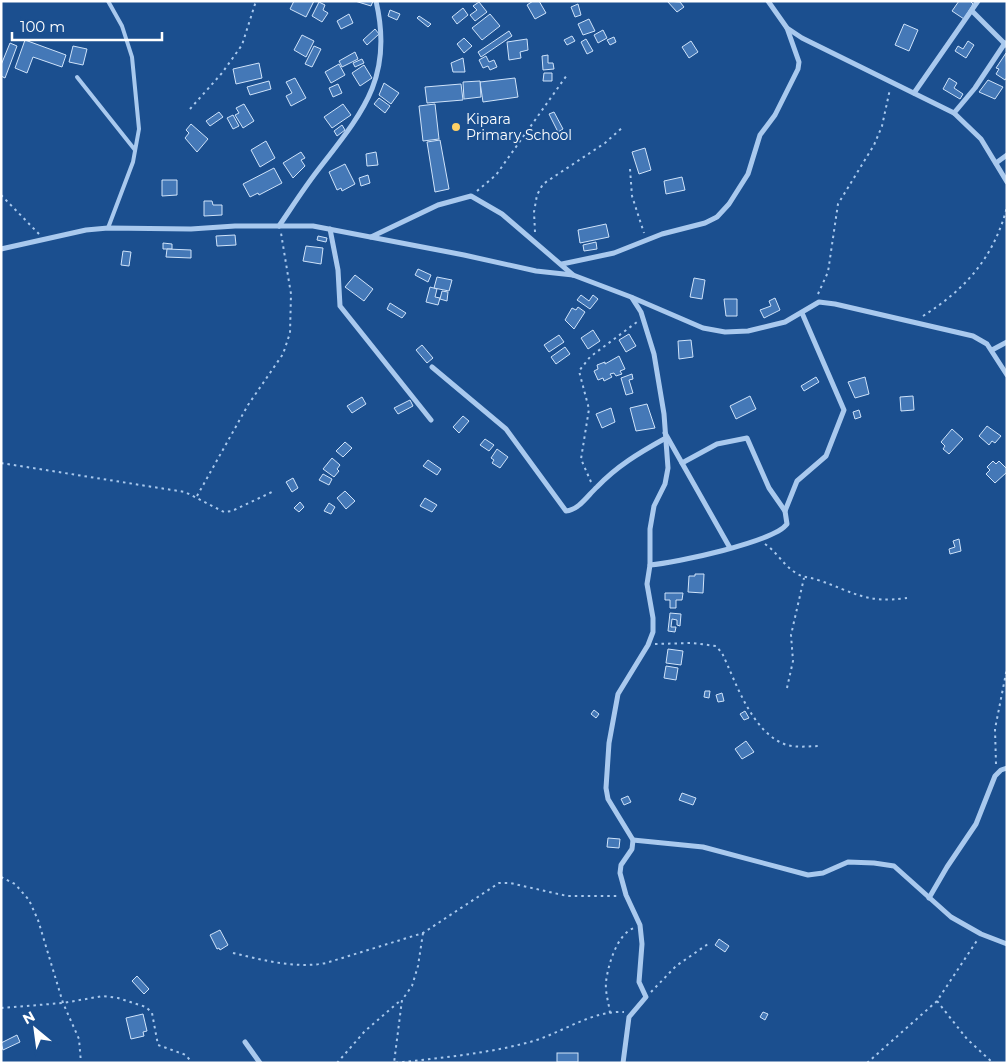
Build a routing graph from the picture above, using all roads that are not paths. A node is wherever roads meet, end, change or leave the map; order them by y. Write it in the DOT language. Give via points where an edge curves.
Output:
graph roads {
  1 [pos="108,1"];
  2 [pos="376,1"];
  3 [pos="768,1"];
  4 [pos="978,1"];
  5 [pos="972,12"];
  6 [pos="787,28"];
  7 [pos="1006,44"];
  8 [pos="77,77"];
  9 [pos="914,93"];
  10 [pos="954,113"];
  11 [pos="135,150"];
  12 [pos="1007,154"];
  13 [pos="996,163"];
  14 [pos="1007,182"];
  15 [pos="279,226"];
  16 [pos="108,228"];
  17 [pos="330,228"];
  18 [pos="371,237"];
  19 [pos="1,248"];
  20 [pos="562,264"];
  21 [pos="573,275"];
  22 [pos="631,297"];
  23 [pos="802,313"];
  24 [pos="1007,342"];
  25 [pos="992,350"];
  26 [pos="432,367"];
  27 [pos="1007,375"];
  28 [pos="431,420"];
  29 [pos="665,432"];
  30 [pos="664,439"];
  31 [pos="682,464"];
  32 [pos="785,511"];
  33 [pos="730,548"];
  34 [pos="650,565"];
  35 [pos="1007,768"];
  36 [pos="632,840"];
  37 [pos="929,898"];
  38 [pos="1007,944"];
  39 [pos="244,1042"];
  40 [pos="260,1063"];
  41 [pos="623,1063"];
  1 -- 11 [label="lane" via="122,26 132,57 139,129"];
  2 -- 15 [label="street" via="381,39 380,65 374,86 358,118"];
  3 -- 6 [label="street"];
  4 -- 5 [label="street"];
  5 -- 7 [label="street"];
  5 -- 9 [label="street"];
  6 -- 9 [label="street" via="816,46"];
  6 -- 20 [label="street" via="799,65 775,114 760,135 748,174 729,204 710,221 594,259"];
  7 -- 10 [label="street"];
  8 -- 11 [label="lane"];
  9 -- 10 [label="street"];
  10 -- 13 [label="street" via="981,139"];
  11 -- 16 [label="lane"];
  12 -- 13 [label="street"];
  13 -- 14 [label="street"];
  15 -- 16 [label="street"];
  15 -- 17 [label="street"];
  16 -- 19 [label="street"];
  17 -- 18 [label="street"];
  17 -- 28 [label="street" via="338,270 340,306"];
  18 -- 20 [label="street" via="438,205 471,196 502,214"];
  18 -- 21 [label="street" via="536,271"];
  20 -- 21 [label="street"];
  21 -- 22 [label="street"];
  22 -- 23 [label="street" via="703,328 725,332 772,326"];
  22 -- 29 [label="street" via="643,318 654,354"];
  23 -- 25 [label="street" via="822,302 973,336"];
  23 -- 32 [label="street" via="844,410 826,456 798,481"];
  24 -- 25 [label="street"];
  25 -- 27 [label="street"];
  26 -- 30 [label="street" via="506,429 564,510 574,509 621,464"];
  29 -- 30 [label="street"];
  29 -- 31 [label="street"];
  30 -- 34 [label="street" via="668,468 665,484 654,506"];
  31 -- 32 [label="street" via="717,444 747,438 769,488"];
  31 -- 33 [label="street"];
  32 -- 33 [label="street" via="785,526 759,540"];
  33 -- 34 [label="street"];
  34 -- 36 [label="street" via="647,584 654,625 648,644 618,694 607,764 607,796"];
  35 -- 37 [label="street" via="995,776 976,824"];
  36 -- 37 [label="street" via="703,847 808,875 823,873 848,862 890,865 906,875"];
  36 -- 41 [label="street" via="632,849 620,868 626,895 640,925 639,979 646,997 631,1014"];
  37 -- 38 [label="street" via="951,917"];
  39 -- 40 [label="street"];
}
